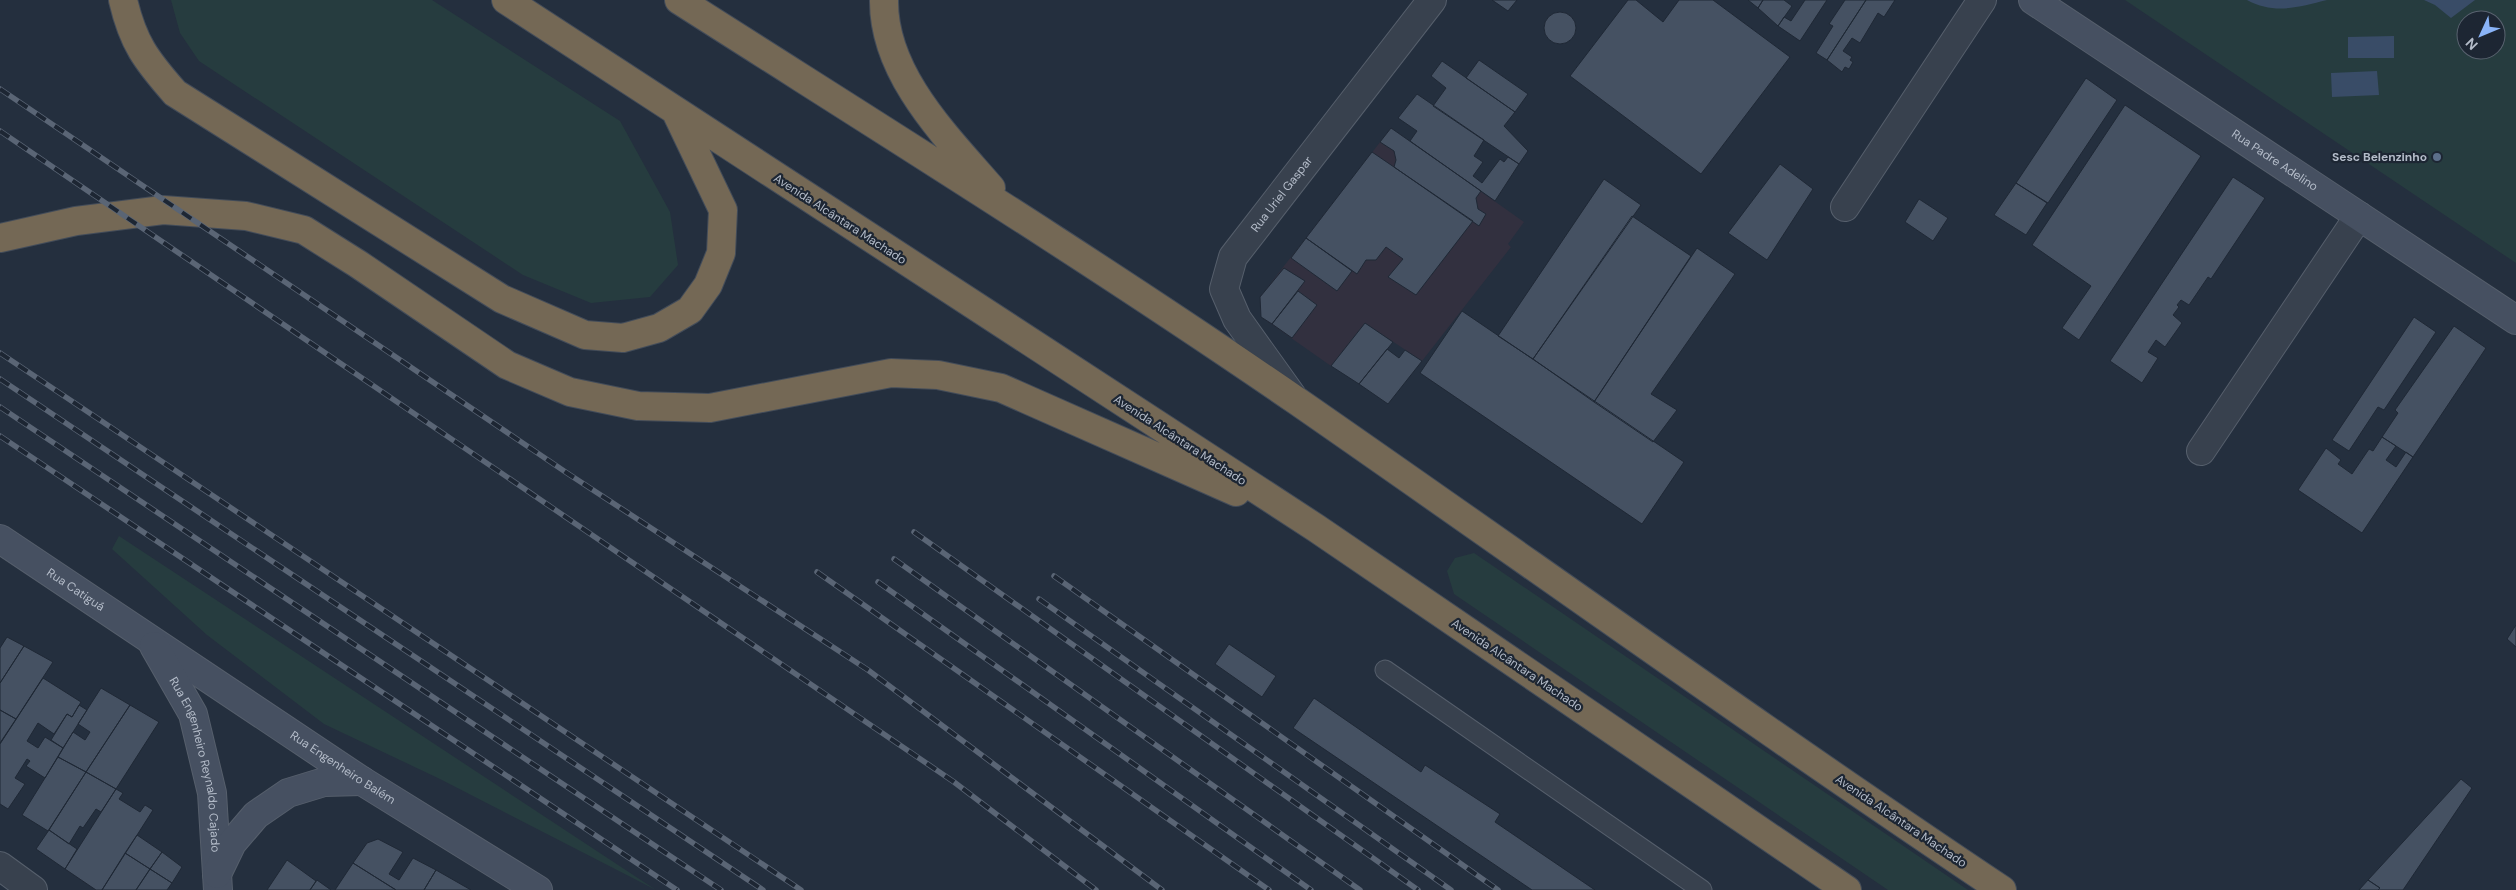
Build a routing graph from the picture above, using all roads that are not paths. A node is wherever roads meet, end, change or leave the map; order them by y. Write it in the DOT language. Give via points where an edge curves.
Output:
graph roads {
  1 [pos="123,0"];
  2 [pos="506,0"];
  3 [pos="679,0"];
  4 [pos="884,0"];
  5 [pos="1432,0"];
  6 [pos="1982,0"];
  7 [pos="2034,0"];
  8 [pos="677,114"];
  9 [pos="1845,207"];
  10 [pos="1010,210"];
  11 [pos="2359,216"];
  12 [pos="0,238"];
  13 [pos="2516,320"];
  14 [pos="1294,400"];
  15 [pos="2201,451"];
  16 [pos="1316,528"];
  17 [pos="0,539"];
  18 [pos="152,642"];
  19 [pos="1385,670"];
  20 [pos="362,781"];
  21 [pos="0,866"];
  22 [pos="214,886"];
  23 [pos="33,890"];
  24 [pos="538,890"];
  25 [pos="1702,890"];
  26 [pos="1848,890"];
  27 [pos="2002,890"];
  1 -- 8 [label="highway" via="130,30 146,61 175,93 502,299 585,335 623,338 659,328 690,310 708,286 721,253 723,210"];
  2 -- 8 [label="highway, Avenida Alcântara Machado"];
  3 -- 10 [label="highway, Avenida Alcântara Machado"];
  4 -- 10 [label="highway" via="895,56 927,114"];
  5 -- 14 [label="street, Rua Uriel Gaspar" via="1233,257 1224,289 1237,319"];
  6 -- 9 [label="street"];
  7 -- 11 [label="main road, Rua Padre Adelino"];
  8 -- 16 [label="highway, Avenida Alcântara Machado"];
  10 -- 14 [label="highway, Avenida Alcântara Machado"];
  11 -- 13 [label="main road, Rua Padre Adelino"];
  11 -- 15 [label="street"];
  12 -- 16 [label="highway" via="76,221 163,210 246,216 304,230 507,365 570,392 638,406 710,408 891,373 938,375 1001,388"];
  14 -- 27 [label="highway, Avenida Alcântara Machado"];
  16 -- 26 [label="highway, Avenida Alcântara Machado"];
  17 -- 18 [label="main road, Rua Catiguá"];
  18 -- 20 [label="main road, Rua Engenheiro Balém"];
  18 -- 22 [label="main road, Rua Engenheiro Reynaldo Cajado" via="192,714 212,794"];
  19 -- 25 [label="lane"];
  20 -- 22 [label="main road" via="324,782 288,793 256,814 232,843"];
  20 -- 24 [label="main road, Rua Engenheiro Balém"];
  21 -- 23 [label="street"];
}
